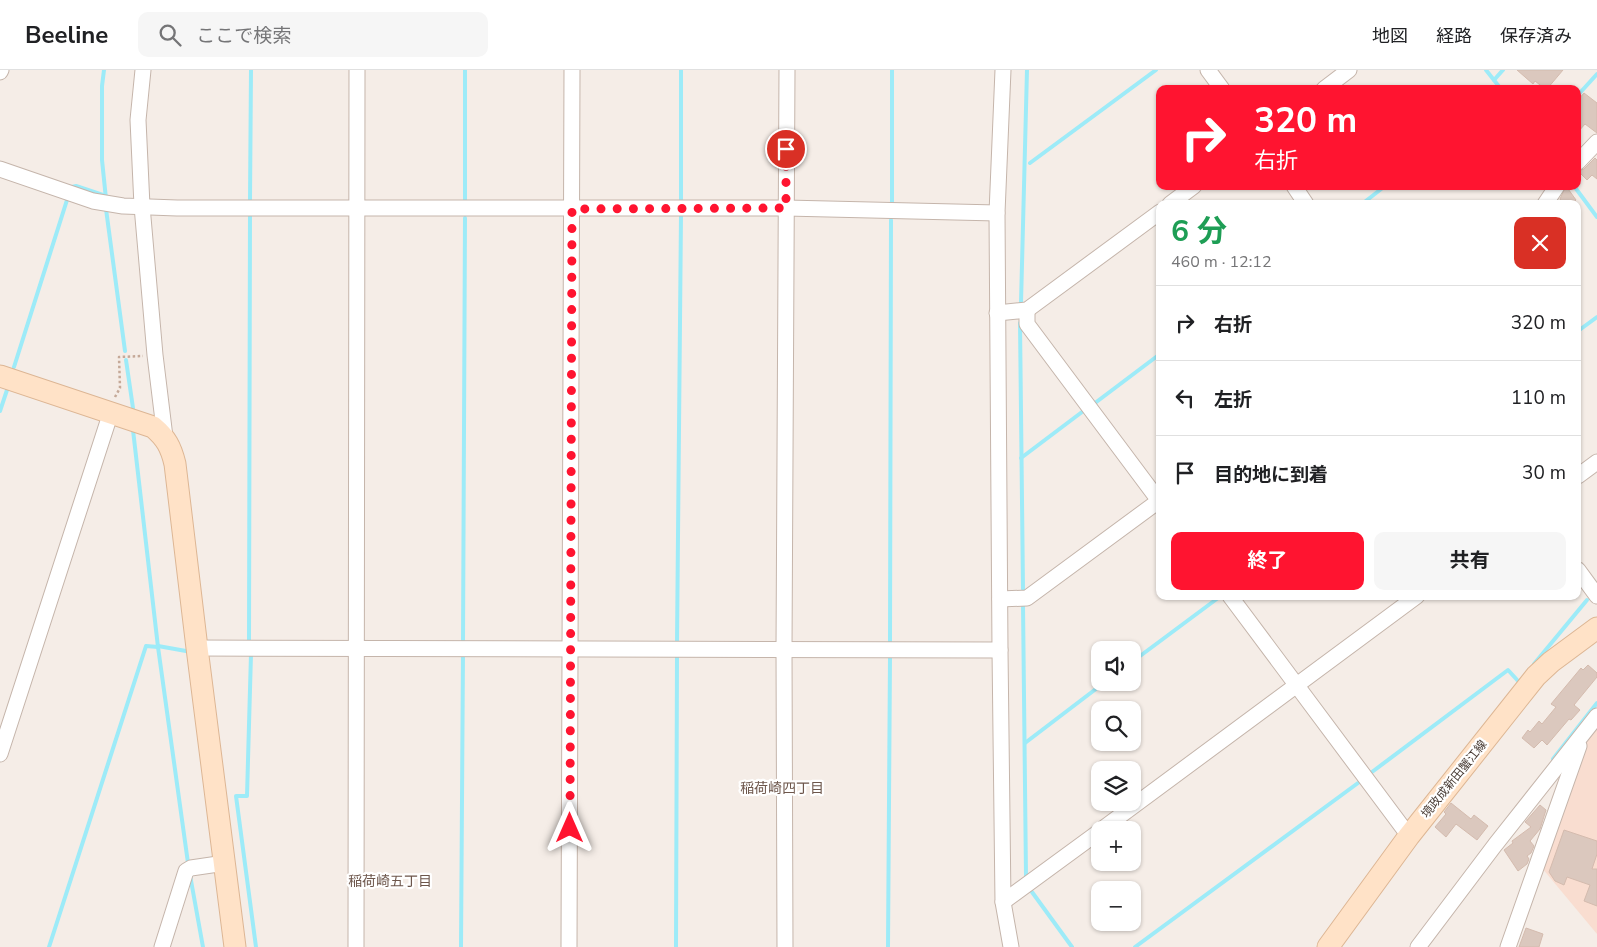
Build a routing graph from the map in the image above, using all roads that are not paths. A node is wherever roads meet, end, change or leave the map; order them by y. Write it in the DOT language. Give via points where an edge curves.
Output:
graph roads {
  1 [pos="142,70"];
  2 [pos="357,70"];
  3 [pos="572,70"];
  4 [pos="786,70"];
  5 [pos="1003,70"];
  6 [pos="1208,70"];
  7 [pos="1349,70"];
  8 [pos="1219,85"];
  9 [pos="1329,85"];
  10 [pos="1597,142"];
  11 [pos="1581,159"];
  12 [pos="0,169"];
  13 [pos="1189,190"];
  14 [pos="1175,200"];
  15 [pos="142,206"];
  16 [pos="357,207"];
  17 [pos="786,208"];
  18 [pos="572,209"];
  19 [pos="997,213"];
  20 [pos="1156,215"];
  21 [pos="1027,310"];
  22 [pos="997,312"];
  23 [pos="0,376"];
  24 [pos="109,412"];
  25 [pos="165,437"];
  26 [pos="1597,462"];
  27 [pos="1581,474"];
  28 [pos="1156,496"];
  29 [pos="1156,504"];
  30 [pos="1581,574"];
  31 [pos="1597,596"];
  32 [pos="1000,599"];
  33 [pos="1233,600"];
  34 [pos="1412,600"];
  35 [pos="1597,628"];
  36 [pos="197,648"];
  37 [pos="356,648"];
  38 [pos="570,649"];
  39 [pos="784,649"];
  40 [pos="1000,650"];
  41 [pos="1297,686"];
  42 [pos="1597,716"];
  43 [pos="1584,733"];
  44 [pos="0,754"];
  45 [pos="1113,821"];
  46 [pos="1409,836"];
  47 [pos="1091,837"];
  48 [pos="224,863"];
  49 [pos="1003,902"];
  50 [pos="162,947"];
  51 [pos="236,947"];
  52 [pos="356,947"];
  53 [pos="569,947"];
  54 [pos="786,947"];
  55 [pos="1011,947"];
  56 [pos="1328,947"];
  57 [pos="1418,947"];
  58 [pos="1508,947"];
  1 -- 15 [label="street" via="138,120"];
  2 -- 16 [label="street"];
  3 -- 18 [label="street"];
  4 -- 17 [label="street"];
  5 -- 19 [label="street"];
  6 -- 8 [label="street"];
  7 -- 9 [label="street"];
  10 -- 11 [label="street"];
  12 -- 15 [label="street" via="93,201"];
  13 -- 14 [label="street"];
  15 -- 16 [label="street"];
  15 -- 25 [label="street"];
  16 -- 18 [label="street"];
  16 -- 37 [label="street"];
  17 -- 18 [label="street"];
  17 -- 19 [label="street"];
  17 -- 39 [label="street"];
  18 -- 38 [label="street"];
  19 -- 22 [label="street"];
  20 -- 21 [label="street"];
  21 -- 22 [label="street"];
  21 -- 28 [label="street" via="1027,324"];
  22 -- 32 [label="street"];
  23 -- 24 [label="street"];
  24 -- 25 [label="street" via="153,427"];
  24 -- 44 [label="street"];
  25 -- 36 [label="street" via="175,464"];
  26 -- 27 [label="street"];
  29 -- 32 [label="street" via="1027,598"];
  30 -- 31 [label="street"];
  32 -- 40 [label="street"];
  33 -- 41 [label="street"];
  34 -- 41 [label="street"];
  35 -- 46 [label="street, 境政成新田蟹江線" via="1536,676"];
  36 -- 37 [label="street"];
  36 -- 48 [label="street"];
  37 -- 38 [label="street"];
  37 -- 52 [label="street"];
  38 -- 39 [label="street"];
  38 -- 53 [label="street"];
  39 -- 40 [label="street"];
  39 -- 54 [label="street"];
  40 -- 49 [label="street"];
  41 -- 45 [label="street"];
  41 -- 46 [label="street"];
  42 -- 43 [label="street"];
  43 -- 57 [label="street"];
  43 -- 58 [label="street"];
  46 -- 56 [label="street, 境政成新田蟹江線"];
  47 -- 49 [label="street"];
  48 -- 50 [label="street" via="191,868 186,872"];
  48 -- 51 [label="street"];
  49 -- 55 [label="street"];
}
